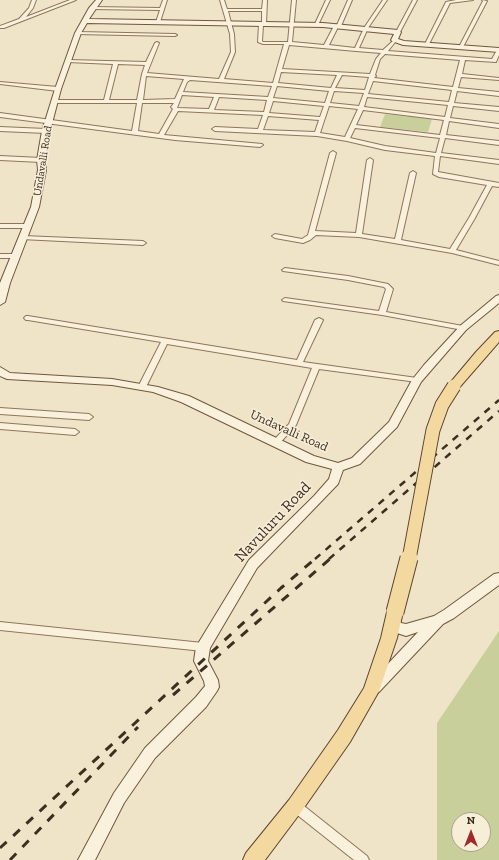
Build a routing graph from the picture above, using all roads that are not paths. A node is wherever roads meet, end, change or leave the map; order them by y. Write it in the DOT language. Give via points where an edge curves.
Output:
graph roads {
  1 [pos="34,0"];
  2 [pos="74,0"];
  3 [pos="99,0"];
  4 [pos="165,0"];
  5 [pos="222,0"];
  6 [pos="266,0"];
  7 [pos="294,0"];
  8 [pos="328,0"];
  9 [pos="350,0"];
  10 [pos="385,0"];
  11 [pos="415,0"];
  12 [pos="471,0"];
  13 [pos="484,0"];
  14 [pos="452,1"];
  15 [pos="92,8"];
  16 [pos="163,9"];
  17 [pos="225,10"];
  18 [pos="265,10"];
  19 [pos="21,20"];
  20 [pos="85,21"];
  21 [pos="158,22"];
  22 [pos="229,23"];
  23 [pos="263,24"];
  24 [pos="293,24"];
  25 [pos="316,25"];
  26 [pos="338,26"];
  27 [pos="2,27"];
  28 [pos="366,28"];
  29 [pos="398,32"];
  30 [pos="78,33"];
  31 [pos="175,35"];
  32 [pos="394,41"];
  33 [pos="157,43"];
  34 [pos="289,43"];
  35 [pos="426,44"];
  36 [pos="326,46"];
  37 [pos="460,47"];
  38 [pos="356,50"];
  39 [pos="499,50"];
  40 [pos="384,52"];
  41 [pos="463,59"];
  42 [pos="68,61"];
  43 [pos="496,61"];
  44 [pos="116,63"];
  45 [pos="149,64"];
  46 [pos="278,70"];
  47 [pos="144,74"];
  48 [pos="340,74"];
  49 [pos="460,75"];
  50 [pos="373,77"];
  51 [pos="189,78"];
  52 [pos="499,79"];
  53 [pos="221,80"];
  54 [pos="0,83"];
  55 [pos="276,84"];
  56 [pos="58,88"];
  57 [pos="334,89"];
  58 [pos="456,89"];
  59 [pos="181,93"];
  60 [pos="367,93"];
  61 [pos="499,94"];
  62 [pos="217,95"];
  63 [pos="271,99"];
  64 [pos="106,101"];
  65 [pos="140,101"];
  66 [pos="177,101"];
  67 [pos="55,102"];
  68 [pos="327,104"];
  69 [pos="451,104"];
  70 [pos="361,108"];
  71 [pos="176,109"];
  72 [pos="499,109"];
  73 [pos="211,111"];
  74 [pos="266,114"];
  75 [pos="0,115"];
  76 [pos="322,120"];
  77 [pos="448,120"];
  78 [pos="49,121"];
  79 [pos="353,126"];
  80 [pos="499,126"];
  81 [pos="0,129"];
  82 [pos="215,129"];
  83 [pos="46,131"];
  84 [pos="260,131"];
  85 [pos="136,132"];
  86 [pos="316,134"];
  87 [pos="161,136"];
  88 [pos="444,136"];
  89 [pos="346,139"];
  90 [pos="499,143"];
  91 [pos="260,145"];
  92 [pos="332,153"];
  93 [pos="438,154"];
  94 [pos="0,158"];
  95 [pos="41,160"];
  96 [pos="370,160"];
  97 [pos="499,162"];
  98 [pos="413,173"];
  99 [pos="490,184"];
  100 [pos="499,185"];
  101 [pos="0,226"];
  102 [pos="28,226"];
  103 [pos="311,235"];
  104 [pos="359,235"];
  105 [pos="275,236"];
  106 [pos="24,238"];
  107 [pos="398,241"];
  108 [pos="143,243"];
  109 [pos="452,250"];
  110 [pos="0,256"];
  111 [pos="17,256"];
  112 [pos="499,263"];
  113 [pos="285,270"];
  114 [pos="3,283"];
  115 [pos="499,298"];
  116 [pos="284,300"];
  117 [pos="0,302"];
  118 [pos="382,313"];
  119 [pos="28,318"];
  120 [pos="319,320"];
  121 [pos="463,328"];
  122 [pos="499,335"];
  123 [pos="165,341"];
  124 [pos="299,363"];
  125 [pos="316,366"];
  126 [pos="2,374"];
  127 [pos="417,380"];
  128 [pos="142,387"];
  129 [pos="0,411"];
  130 [pos="89,417"];
  131 [pos="0,426"];
  132 [pos="75,432"];
  133 [pos="276,442"];
  134 [pos="338,467"];
  135 [pos="499,578"];
  136 [pos="394,617"];
  137 [pos="438,620"];
  138 [pos="0,626"];
  139 [pos="203,647"];
  140 [pos="371,691"];
  141 [pos="295,806"];
  142 [pos="86,860"];
  143 [pos="253,860"];
  144 [pos="363,860"];
  1 -- 19 [label="street"];
  2 -- 19 [label="street"];
  3 -- 15 [label="main road, Undavalli Road"];
  4 -- 16 [label="street"];
  5 -- 17 [label="street"];
  6 -- 18 [label="street"];
  7 -- 24 [label="street"];
  8 -- 25 [label="street"];
  9 -- 26 [label="street"];
  10 -- 28 [label="street"];
  11 -- 29 [label="street"];
  12 -- 14 [label="street"];
  13 -- 37 [label="street"];
  14 -- 35 [label="street" via="448,2"];
  15 -- 16 [label="street"];
  15 -- 20 [label="main road, Undavalli Road"];
  16 -- 21 [label="street"];
  17 -- 18 [label="street"];
  17 -- 22 [label="street"];
  18 -- 23 [label="street"];
  19 -- 27 [label="street"];
  20 -- 21 [label="main road"];
  20 -- 30 [label="main road, Undavalli Road"];
  21 -- 22 [label="main road"];
  22 -- 23 [label="main road"];
  22 -- 53 [label="street" via="232,52"];
  23 -- 24 [label="main road"];
  23 -- 34 [label="street" via="260,42"];
  24 -- 25 [label="main road"];
  24 -- 34 [label="street"];
  25 -- 26 [label="main road"];
  26 -- 28 [label="main road"];
  26 -- 36 [label="street"];
  28 -- 29 [label="main road"];
  28 -- 38 [label="street"];
  29 -- 32 [label="main road"];
  30 -- 31 [label="street"];
  30 -- 42 [label="main road, Undavalli Road"];
  32 -- 35 [label="main road"];
  32 -- 40 [label="street"];
  33 -- 45 [label="street"];
  34 -- 36 [label="street"];
  34 -- 46 [label="street"];
  35 -- 37 [label="main road"];
  36 -- 38 [label="street"];
  37 -- 39 [label="main road"];
  38 -- 40 [label="street"];
  39 -- 43 [label="street"];
  40 -- 41 [label="street"];
  40 -- 50 [label="street" via="378,59"];
  41 -- 43 [label="street"];
  41 -- 49 [label="street"];
  42 -- 44 [label="street"];
  42 -- 56 [label="main road, Undavalli Road"];
  44 -- 45 [label="street"];
  44 -- 64 [label="street"];
  45 -- 47 [label="street"];
  46 -- 48 [label="street"];
  46 -- 55 [label="street"];
  47 -- 51 [label="street"];
  47 -- 65 [label="street"];
  48 -- 50 [label="street"];
  48 -- 57 [label="street"];
  49 -- 52 [label="street"];
  49 -- 58 [label="street"];
  50 -- 58 [label="street"];
  50 -- 60 [label="street"];
  51 -- 53 [label="street"];
  51 -- 59 [label="street" via="185,81"];
  53 -- 55 [label="street"];
  54 -- 56 [label="street"];
  55 -- 57 [label="street"];
  55 -- 63 [label="street"];
  56 -- 67 [label="main road, Undavalli Road"];
  57 -- 60 [label="street"];
  57 -- 68 [label="street"];
  58 -- 61 [label="street"];
  58 -- 69 [label="street"];
  59 -- 62 [label="street"];
  59 -- 66 [label="street"];
  60 -- 69 [label="street"];
  60 -- 70 [label="street"];
  62 -- 63 [label="street"];
  62 -- 73 [label="street"];
  63 -- 68 [label="street"];
  63 -- 74 [label="street"];
  64 -- 65 [label="street"];
  64 -- 67 [label="street"];
  65 -- 66 [label="street"];
  65 -- 85 [label="street"];
  66 -- 71 [label="street" via="174,107"];
  67 -- 78 [label="main road, Undavalli Road"];
  68 -- 70 [label="street"];
  68 -- 76 [label="street"];
  69 -- 72 [label="street"];
  69 -- 77 [label="street"];
  70 -- 77 [label="street"];
  70 -- 79 [label="street"];
  71 -- 73 [label="street"];
  71 -- 87 [label="street"];
  73 -- 74 [label="street"];
  74 -- 76 [label="street"];
  74 -- 84 [label="street"];
  75 -- 78 [label="street"];
  76 -- 86 [label="street"];
  77 -- 80 [label="street"];
  77 -- 88 [label="street"];
  78 -- 83 [label="main road, Undavalli Road"];
  78 -- 85 [label="street"];
  79 -- 88 [label="street"];
  79 -- 89 [label="street"];
  81 -- 83 [label="street"];
  82 -- 84 [label="street"];
  83 -- 95 [label="main road, Undavalli Road"];
  84 -- 86 [label="street"];
  85 -- 87 [label="street"];
  86 -- 89 [label="street"];
  87 -- 91 [label="street"];
  88 -- 90 [label="street"];
  88 -- 93 [label="street"];
  89 -- 93 [label="street" via="386,148"];
  92 -- 103 [label="street"];
  93 -- 97 [label="street"];
  93 -- 99 [label="street" via="435,173"];
  94 -- 95 [label="street"];
  95 -- 102 [label="main road, Undavalli Road" via="39,190"];
  96 -- 104 [label="street"];
  98 -- 107 [label="street"];
  99 -- 100 [label="street"];
  99 -- 109 [label="street"];
  101 -- 102 [label="street"];
  102 -- 106 [label="main road, Undavalli Road"];
  103 -- 104 [label="street"];
  103 -- 105 [label="street" via="303,241"];
  104 -- 107 [label="street"];
  106 -- 108 [label="street"];
  106 -- 111 [label="main road, Undavalli Road"];
  107 -- 109 [label="street"];
  109 -- 112 [label="street"];
  110 -- 111 [label="street"];
  111 -- 114 [label="main road, Undavalli Road"];
  113 -- 118 [label="street" via="386,285 390,289"];
  114 -- 117 [label="main road, Undavalli Road"];
  115 -- 121 [label="main road, Undavalli Road"];
  116 -- 118 [label="street"];
  118 -- 121 [label="street"];
  119 -- 123 [label="street"];
  120 -- 124 [label="street"];
  121 -- 127 [label="main road, Undavalli Road"];
  122 -- 136 [label="main road, bridge" via="454,386 442,405 433,430 410,554"];
  123 -- 124 [label="street"];
  123 -- 128 [label="street"];
  124 -- 125 [label="street"];
  125 -- 127 [label="street"];
  125 -- 133 [label="street" via="292,425"];
  126 -- 128 [label="main road, Undavalli Road" via="112,382"];
  127 -- 134 [label="main road, Undavalli Road" via="393,424 356,461"];
  128 -- 133 [label="main road, Undavalli Road" via="185,399"];
  129 -- 130 [label="street"];
  131 -- 132 [label="street"];
  133 -- 134 [label="main road, Undavalli Road" via="310,459"];
  134 -- 139 [label="main road, Navuluru Road" via="334,481 254,564"];
  135 -- 137 [label="main road"];
  136 -- 137 [label="main road" via="396,626 406,630"];
  136 -- 140 [label="main road"];
  137 -- 140 [label="main road"];
  138 -- 139 [label="street"];
  139 -- 142 [label="main road" via="202,661 212,687 201,702 150,753 119,798"];
  140 -- 141 [label="main road" via="344,736"];
  141 -- 143 [label="main road"];
  141 -- 144 [label="street"];
}
